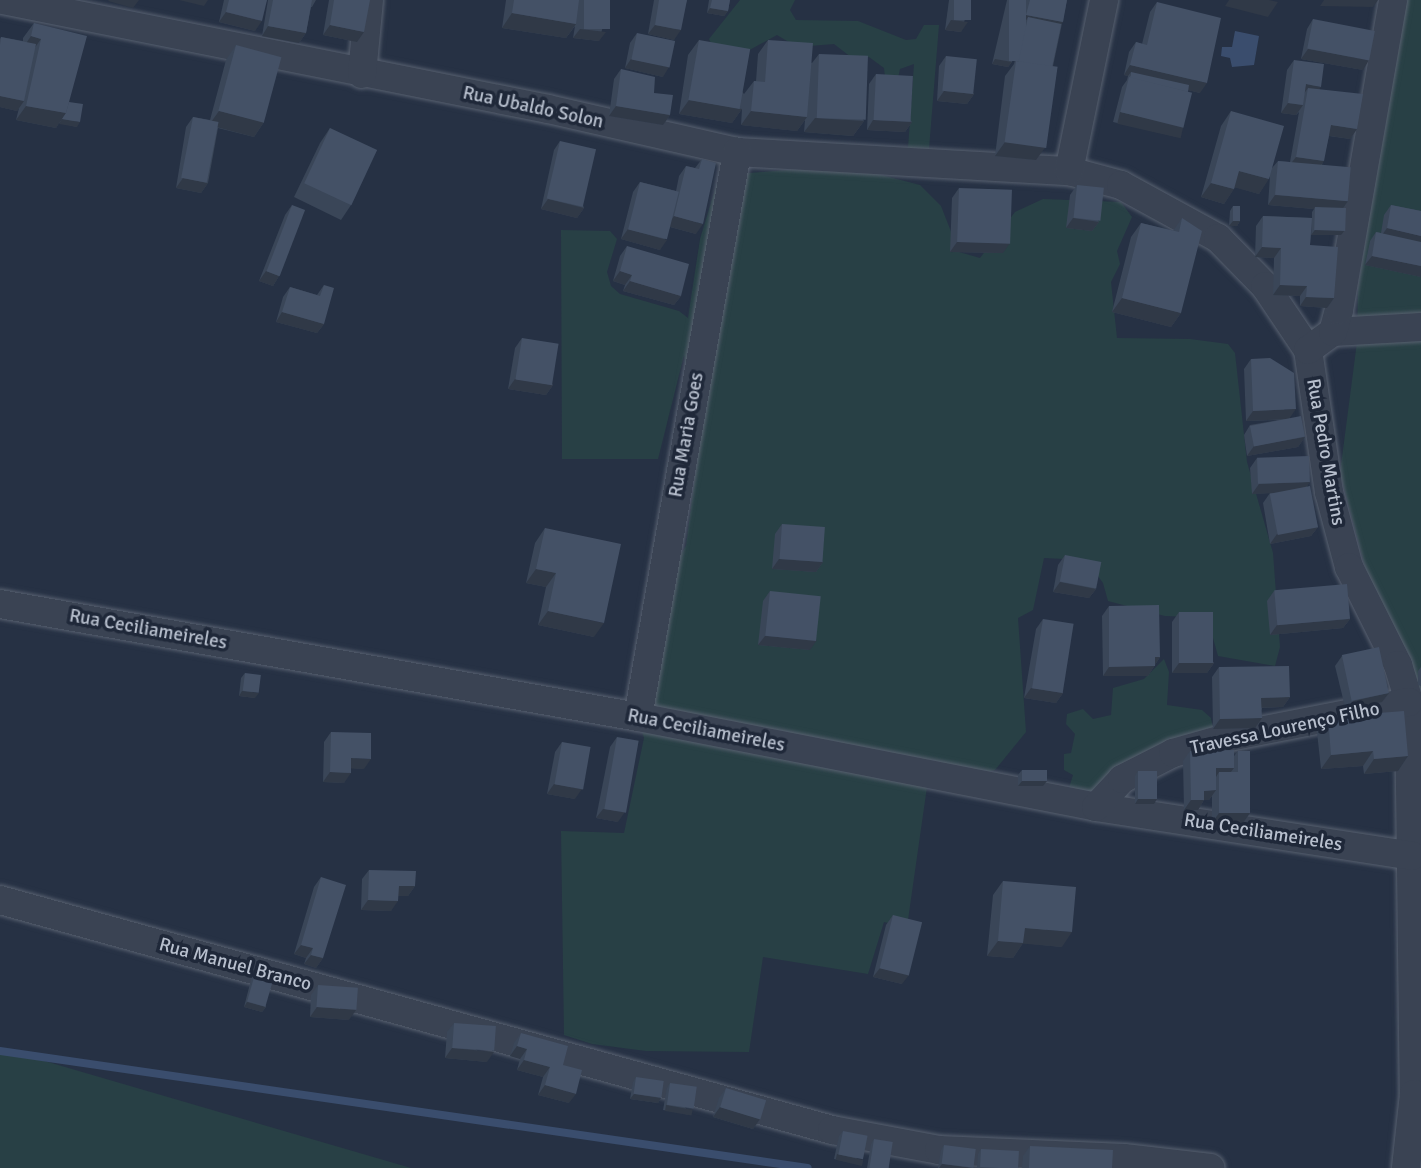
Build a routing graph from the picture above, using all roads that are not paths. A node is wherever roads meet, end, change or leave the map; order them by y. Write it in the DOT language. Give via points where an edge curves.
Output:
graph roads {
  1 [pos="3,0"];
  2 [pos="369,0"];
  3 [pos="1104,0"];
  4 [pos="1393,0"];
  5 [pos="81,8"];
  6 [pos="362,74"];
  7 [pos="737,152"];
  8 [pos="1069,171"];
  9 [pos="1421,327"];
  10 [pos="1333,332"];
  11 [pos="1308,350"];
  12 [pos="0,604"];
  13 [pos="1409,702"];
  14 [pos="638,717"];
  15 [pos="1096,807"];
  16 [pos="1412,856"];
  17 [pos="0,900"];
  18 [pos="1417,1094"];
  19 [pos="1210,1168"];
  20 [pos="1406,1168"];
  1 -- 5 [label="street, Rua Ubaldo Solon"];
  2 -- 6 [label="street"];
  3 -- 8 [label="street"];
  4 -- 10 [label="street"];
  5 -- 6 [label="street, Rua Ubaldo Solon"];
  6 -- 7 [label="street, Rua Ubaldo Solon" via="548,109"];
  7 -- 8 [label="street, Rua Ubaldo Solon"];
  7 -- 14 [label="street, Rua Maria Goes"];
  8 -- 11 [label="street, Rua Pedro Martins" via="1121,185 1218,238 1265,286"];
  9 -- 10 [label="street"];
  10 -- 11 [label="street, Rua Pedro Martins"];
  11 -- 13 [label="street, Rua Pedro Martins" via="1329,492 1349,566 1398,665"];
  12 -- 14 [label="street, Rua Ceciliameireles"];
  13 -- 15 [label="street, Travessa Lourenço Filho" via="1229,737 1173,754 1122,779"];
  13 -- 16 [label="street, Rua Pedro Martins"];
  14 -- 15 [label="street, Rua Ceciliameireles"];
  15 -- 16 [label="street, Rua Ceciliameireles"];
  16 -- 18 [label="street, Rua Pedro Martins"];
  17 -- 19 [label="street, Rua Manuel Branco" via="832,1130 939,1150 1124,1158"];
  18 -- 20 [label="street, Rua Pedro Martins"];
}
